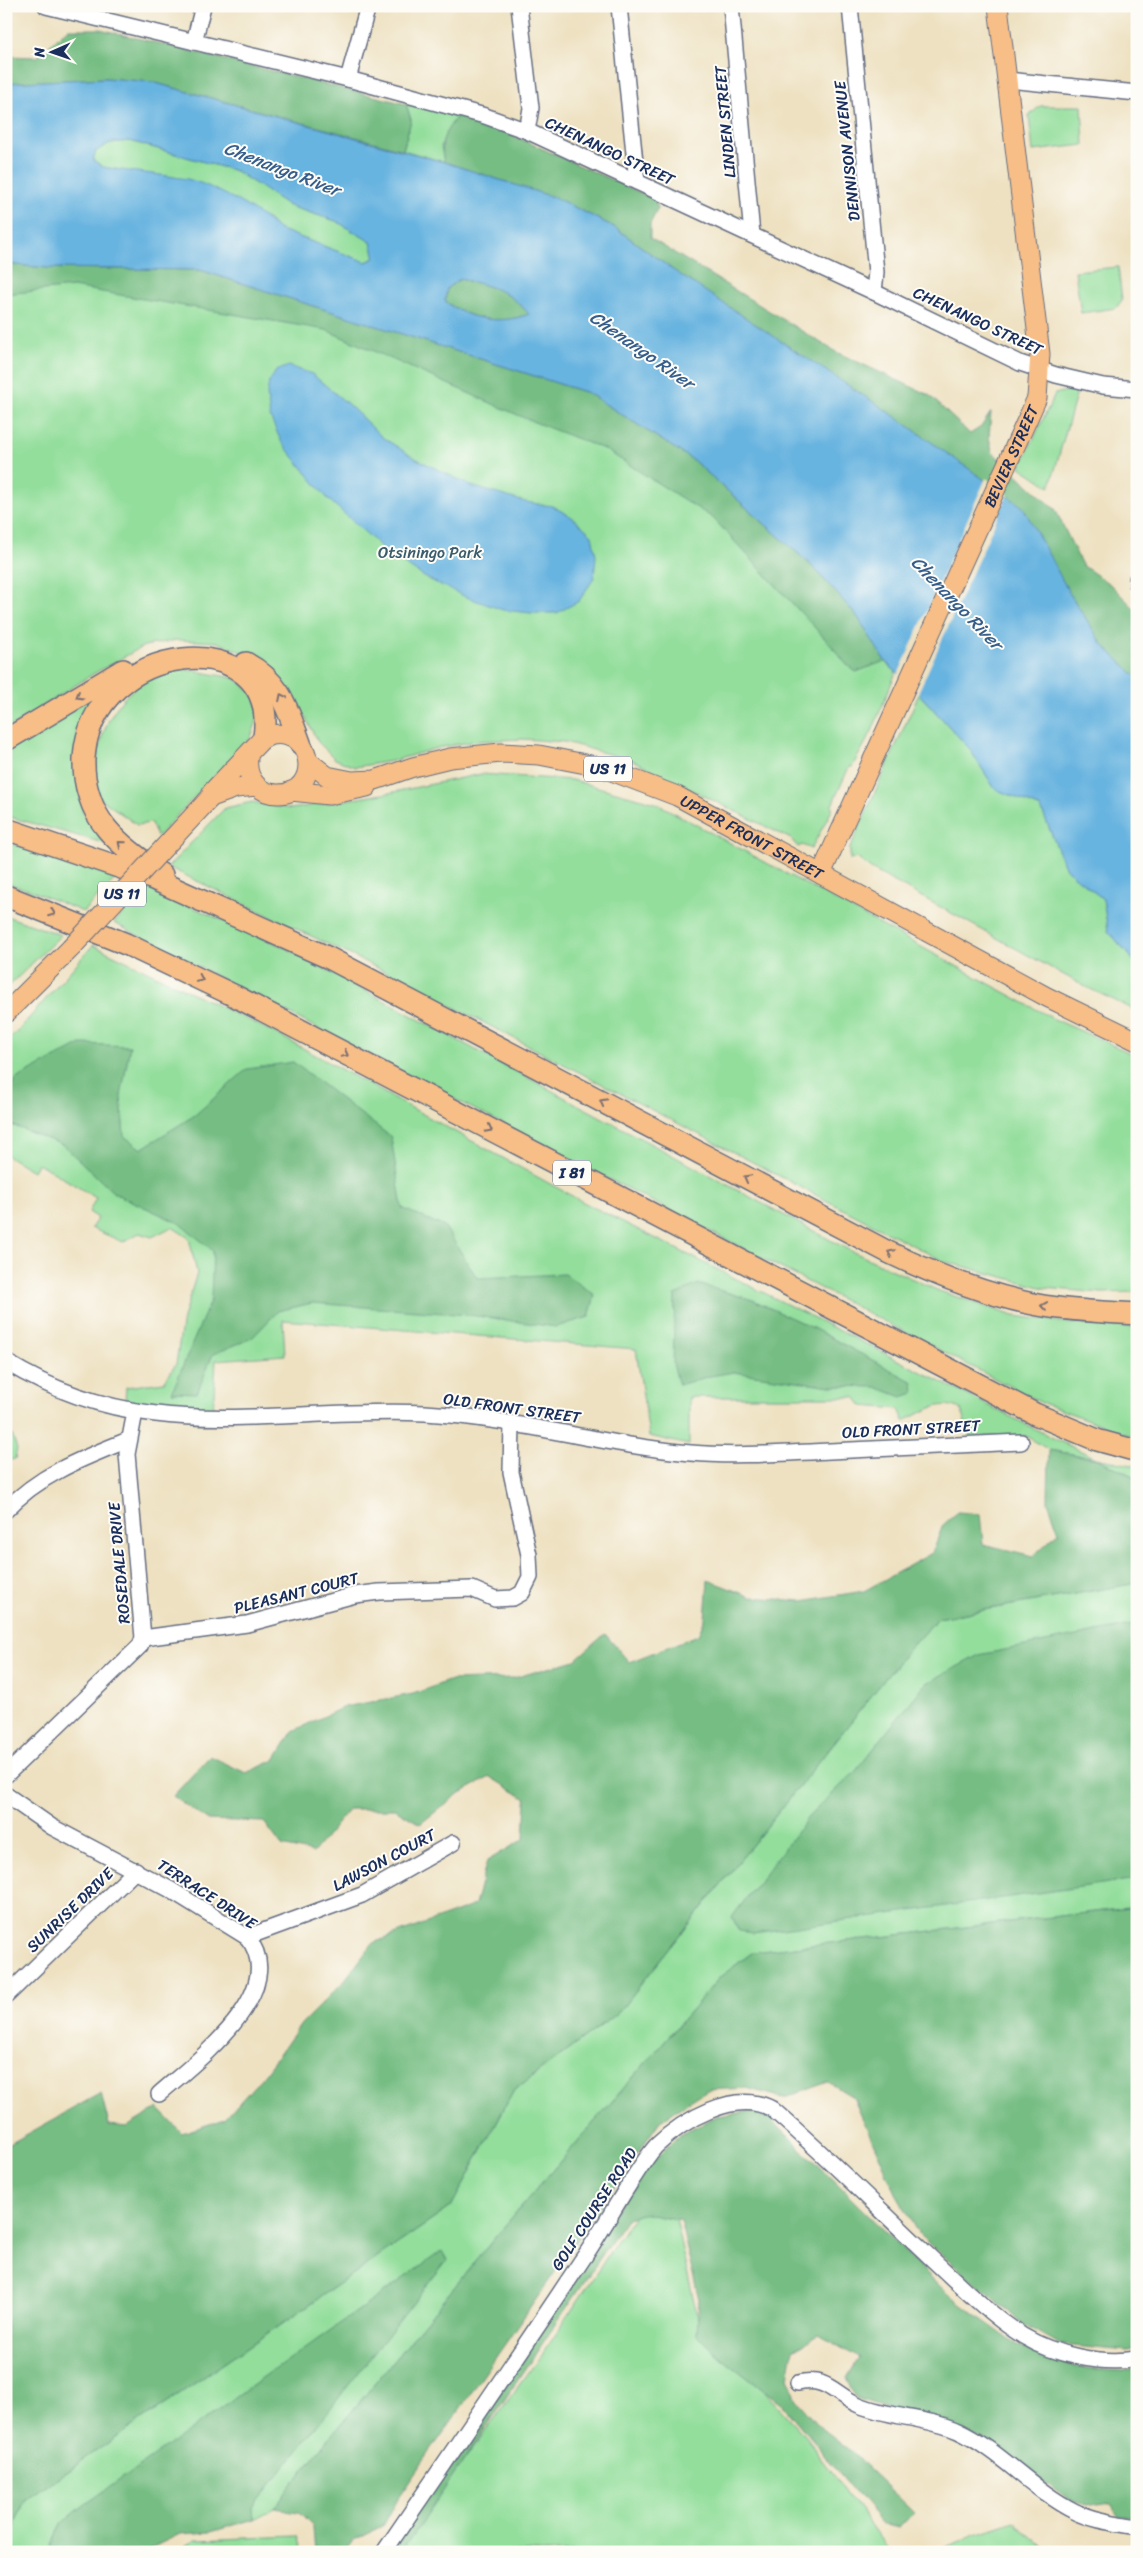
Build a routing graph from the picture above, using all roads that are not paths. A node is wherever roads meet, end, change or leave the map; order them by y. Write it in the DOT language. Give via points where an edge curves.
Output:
graph roads {
  1 [pos="46,6"];
  2 [pos="203,6"];
  3 [pos="368,6"];
  4 [pos="519,6"];
  5 [pos="619,6"];
  6 [pos="731,6"];
  7 [pos="850,6"];
  8 [pos="998,6"];
  9 [pos="63,8"];
  10 [pos="194,42"];
  11 [pos="348,79"];
  12 [pos="1007,80"];
  13 [pos="1137,93"];
  14 [pos="527,131"];
  15 [pos="637,182"];
  16 [pos="752,235"];
  17 [pos="874,292"];
  18 [pos="1039,370"];
  19 [pos="1137,389"];
  20 [pos="1137,579"];
  21 [pos="1137,584"];
  22 [pos="264,737"];
  23 [pos="6,740"];
  24 [pos="304,752"];
  25 [pos="249,754"];
  26 [pos="376,780"];
  27 [pos="257,786"];
  28 [pos="290,791"];
  29 [pos="211,797"];
  30 [pos="6,829"];
  31 [pos="821,874"];
  32 [pos="188,894"];
  33 [pos="6,896"];
  34 [pos="6,1013"];
  35 [pos="1137,1041"];
  36 [pos="1137,1310"];
  37 [pos="1092,1311"];
  38 [pos="1137,1314"];
  39 [pos="6,1362"];
  40 [pos="135,1412"];
  41 [pos="512,1423"];
  42 [pos="128,1440"];
  43 [pos="1021,1442"];
  44 [pos="1137,1451"];
  45 [pos="13,1496"];
  46 [pos="6,1510"];
  47 [pos="142,1638"];
  48 [pos="6,1775"];
  49 [pos="6,1794"];
  50 [pos="453,1843"];
  51 [pos="136,1870"];
  52 [pos="247,1937"];
  53 [pos="6,1996"];
  54 [pos="159,2094"];
  55 [pos="1137,2359"];
  56 [pos="798,2383"];
  57 [pos="1137,2527"];
  58 [pos="384,2552"];
  1 -- 9 [label="street, CHENANGO STREET"];
  2 -- 10 [label="street"];
  3 -- 11 [label="street"];
  4 -- 14 [label="street" via="531,108"];
  5 -- 15 [label="street"];
  6 -- 16 [label="street, LINDEN STREET"];
  7 -- 17 [label="street, DENNISON AVENUE" via="872,221 876,272"];
  8 -- 12 [label="main road, BEVIER STREET"];
  9 -- 10 [label="street, CHENANGO STREET"];
  10 -- 11 [label="street, CHENANGO STREET"];
  11 -- 14 [label="street, CHENANGO STREET" via="485,116"];
  12 -- 13 [label="street"];
  12 -- 18 [label="main road, BEVIER STREET" via="1037,329"];
  14 -- 15 [label="street, CHENANGO STREET"];
  15 -- 16 [label="street, CHENANGO STREET"];
  16 -- 17 [label="street, CHENANGO STREET"];
  17 -- 18 [label="street, CHENANGO STREET"];
  18 -- 19 [label="street, CHENANGO STREET" via="1103,386"];
  18 -- 31 [label="main road, BEVIER STREET" via="1037,398"];
  20 -- 21 [label="street"];
  22 -- 24 [label="main road, UPPER FRONT STREET / US 11" via="285,735"];
  22 -- 25 [label="main road, UPPER FRONT STREET / US 11"];
  32 -- 22 [label="highway, one-way" via="115,839 96,814 90,801 84,767 93,722 109,695 135,674 174,660 196,660 237,669 253,683 266,708"];
  24 -- 23 [label="highway, one-way" via="275,684 254,667 223,653 207,650 176,649 134,663"];
  24 -- 26 [label="main road, UPPER FRONT STREET / US 11" via="320,772 336,779"];
  24 -- 28 [label="main road" via="305,778"];
  25 -- 27 [label="main road" via="248,771"];
  25 -- 29 [label="main road, UPPER FRONT STREET / US 11" via="212,792"];
  26 -- 28 [label="main road, UPPER FRONT STREET / US 11" via="371,786 342,794"];
  26 -- 31 [label="main road, UPPER FRONT STREET / US 11" via="432,762 472,755 539,755 585,762 630,776 676,796"];
  27 -- 28 [label="main road, UPPER FRONT STREET / US 11" via="273,794"];
  27 -- 29 [label="main road, UPPER FRONT STREET / US 11" via="236,788"];
  29 -- 34 [label="main road, UPPER FRONT STREET / US 11, bridge"];
  30 -- 32 [label="highway" via="151,878"];
  31 -- 35 [label="main road, UPPER FRONT STREET / US 11" via="1102,1026"];
  37 -- 32 [label="highway, one-way" via="1005,1297 954,1281 904,1260 329,958"];
  33 -- 44 [label="highway, I 81, one-way" via="88,927 202,979 1035,1414 1097,1440"];
  36 -- 37 [label="highway"];
  37 -- 38 [label="highway"];
  39 -- 40 [label="street, OLD FRONT STREET" via="49,1385"];
  40 -- 41 [label="street, OLD FRONT STREET" via="189,1418 423,1413"];
  40 -- 42 [label="street, ROSEDALE DRIVE"];
  41 -- 43 [label="street, OLD FRONT STREET" via="694,1453 761,1454"];
  41 -- 47 [label="street, PLEASANT COURT" via="511,1472 529,1555 530,1577 522,1593 513,1598 495,1599 472,1589 379,1592 355,1595 247,1624"];
  42 -- 45 [label="street" via="67,1465"];
  42 -- 47 [label="street, ROSEDALE DRIVE"];
  45 -- 46 [label="street"];
  47 -- 48 [label="street, ROSEDALE DRIVE" via="140,1646"];
  49 -- 51 [label="street, TERRACE DRIVE" via="52,1827"];
  50 -- 52 [label="street, LAWSON COURT" via="362,1896"];
  51 -- 52 [label="street, TERRACE DRIVE"];
  51 -- 53 [label="street, SUNRISE DRIVE"];
  52 -- 54 [label="street, TERRACE DRIVE" via="256,1954 258,1972 244,2010 217,2044"];
  55 -- 58 [label="street, GOLF COURSE ROAD" via="1112,2361 1078,2356 1050,2349 1024,2336 958,2283 772,2109 749,2104 726,2105 699,2114 681,2125 647,2157 598,2236"];
  56 -- 57 [label="street" via="820,2381 857,2404 884,2414 941,2425 959,2432 989,2449 1074,2511 1092,2519"];
}
